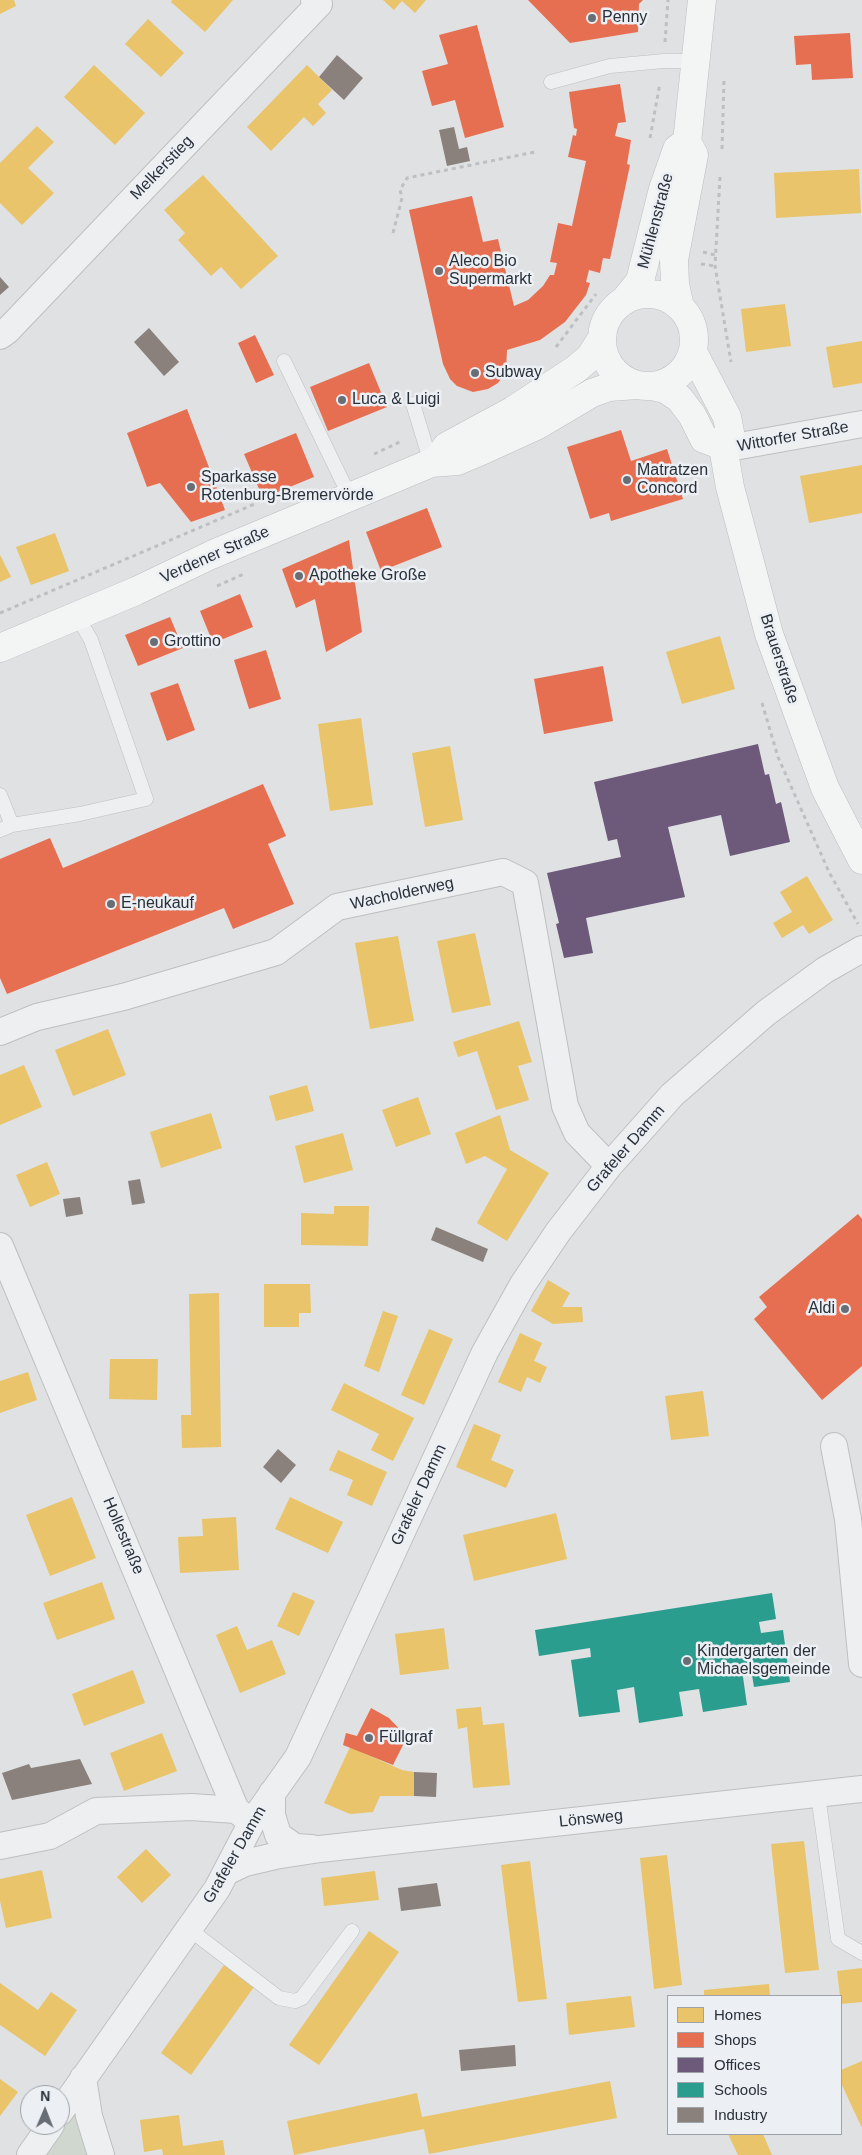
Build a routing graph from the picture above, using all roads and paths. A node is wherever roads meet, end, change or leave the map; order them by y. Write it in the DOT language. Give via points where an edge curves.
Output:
graph roads {
  1 [pos="314,0"];
  2 [pos="668,0"];
  3 [pos="702,0"];
  4 [pos="664,61"];
  5 [pos="697,62"];
  6 [pos="724,74"];
  7 [pos="550,82"];
  8 [pos="688,142"];
  9 [pos="649,144"];
  10 [pos="535,152"];
  11 [pos="722,156"];
  12 [pos="720,176"];
  13 [pos="393,233"];
  14 [pos="715,255"];
  15 [pos="624,302"];
  16 [pos="680,307"];
  17 [pos="0,336"];
  18 [pos="602,338"];
  19 [pos="555,347"];
  20 [pos="551,352"];
  21 [pos="693,352"];
  22 [pos="284,362"];
  23 [pos="644,385"];
  24 [pos="413,404"];
  25 [pos="862,424"];
  26 [pos="421,432"];
  27 [pos="724,449"];
  28 [pos="431,463"];
  29 [pos="338,470"];
  30 [pos="350,497"];
  31 [pos="261,501"];
  32 [pos="0,613"];
  33 [pos="77,616"];
  34 [pos="0,648"];
  35 [pos="0,795"];
  36 [pos="6,827"];
  37 [pos="862,860"];
  38 [pos="862,949"];
  39 [pos="0,1032"];
  40 [pos="609,1166"];
  41 [pos="0,1246"];
  42 [pos="8,1290"];
  43 [pos="834,1446"];
  44 [pos="862,1664"];
  45 [pos="862,1789"];
  46 [pos="272,1793"];
  47 [pos="818,1794"];
  48 [pos="244,1816"];
  49 [pos="0,1846"];
  50 [pos="320,1849"];
  51 [pos="226,1872"];
  52 [pos="189,1929"];
  53 [pos="352,1931"];
  54 [pos="862,1953"];
  55 [pos="83,2078"];
  56 [pos="70,2097"];
  57 [pos="44,2135"];
  58 [pos="30,2155"];
  59 [pos="101,2155"];
  1 -- 17 [label="street, Melkerstieg" via="319,4"];
  2 -- 4 [label="path"];
  3 -- 5 [label="main road, Mühlenstraße"];
  4 -- 5 [label="lane"];
  4 -- 7 [label="lane" via="610,66"];
  4 -- 9 [label="path"];
  5 -- 8 [label="main road, Mühlenstraße"];
  6 -- 11 [label="path"];
  8 -- 15 [label="main road, Mühlenstraße" via="677,149 663,189 640,280"];
  8 -- 16 [label="main road, Mühlenstraße" via="694,156 674,260"];
  10 -- 13 [label="path" via="407,178 400,190 402,198"];
  12 -- 14 [label="path"];
  15 -- 16 [label="main road" via="639,295 655,295"];
  15 -- 18 [label="main road" via="610,315"];
  16 -- 21 [label="main road" via="692,324"];
  18 -- 23 [label="main road" via="604,353 611,367 626,380"];
  18 -- 28 [label="main road, Verdener Straße" via="585,361 566,376 512,411 447,446"];
  19 -- 20 [label="path"];
  21 -- 23 [label="main road" via="678,376 664,384"];
  21 -- 27 [label="main road, Brauerstraße" via="727,417 730,432"];
  22 -- 29 [label="lane"];
  23 -- 27 [label="main road" via="665,389 679,398 704,439"];
  23 -- 28 [label="main road, Verdener Straße" via="603,389 481,451 455,461"];
  24 -- 26 [label="lane"];
  25 -- 27 [label="street, Wittorfer Straße"];
  26 -- 28 [label="lane"];
  26 -- 29 [label="path"];
  27 -- 37 [label="main road, Brauerstraße" via="730,487 769,634 825,788"];
  28 -- 30 [label="main road, Verdener Straße"];
  29 -- 30 [label="lane"];
  30 -- 33 [label="main road, Verdener Straße"];
  31 -- 32 [label="path"];
  33 -- 34 [label="main road, Verdener Straße"];
  33 -- 36 [label="lane" via="91,640 146,799"];
  35 -- 36 [label="lane"];
  38 -- 40 [label="street, Grafeler Damm" via="766,1012 672,1095"];
  39 -- 40 [label="street, Wacholderweg" via="38,1017 123,997 276,952 337,907 503,872 525,883 565,1106 577,1133"];
  40 -- 46 [label="street, Grafeler Damm" via="533,1269 485,1352 298,1757"];
  41 -- 42 [label="street, Hollestraße"];
  42 -- 48 [label="street, Hollestraße"];
  43 -- 44 [label="street" via="848,1519"];
  45 -- 47 [label="street, Lönsweg"];
  46 -- 48 [label="street, Grafeler Damm"];
  46 -- 50 [label="street, Lönsweg" via="272,1814 278,1835 295,1847"];
  47 -- 50 [label="street, Lönsweg"];
  47 -- 54 [label="lane" via="838,1939"];
  48 -- 49 [label="street" via="191,1807 96,1811 50,1836"];
  48 -- 51 [label="street, Grafeler Damm"];
  50 -- 51 [label="street, Lönsweg" via="245,1863"];
  51 -- 52 [label="street, Grafeler Damm"];
  52 -- 53 [label="lane" via="279,1998 295,2001 302,1998"];
  52 -- 55 [label="street, Grafeler Damm"];
  55 -- 56 [label="street, Grafeler Damm"];
  55 -- 59 [label="street" via="89,2116"];
  57 -- 58 [label="street"];
}
